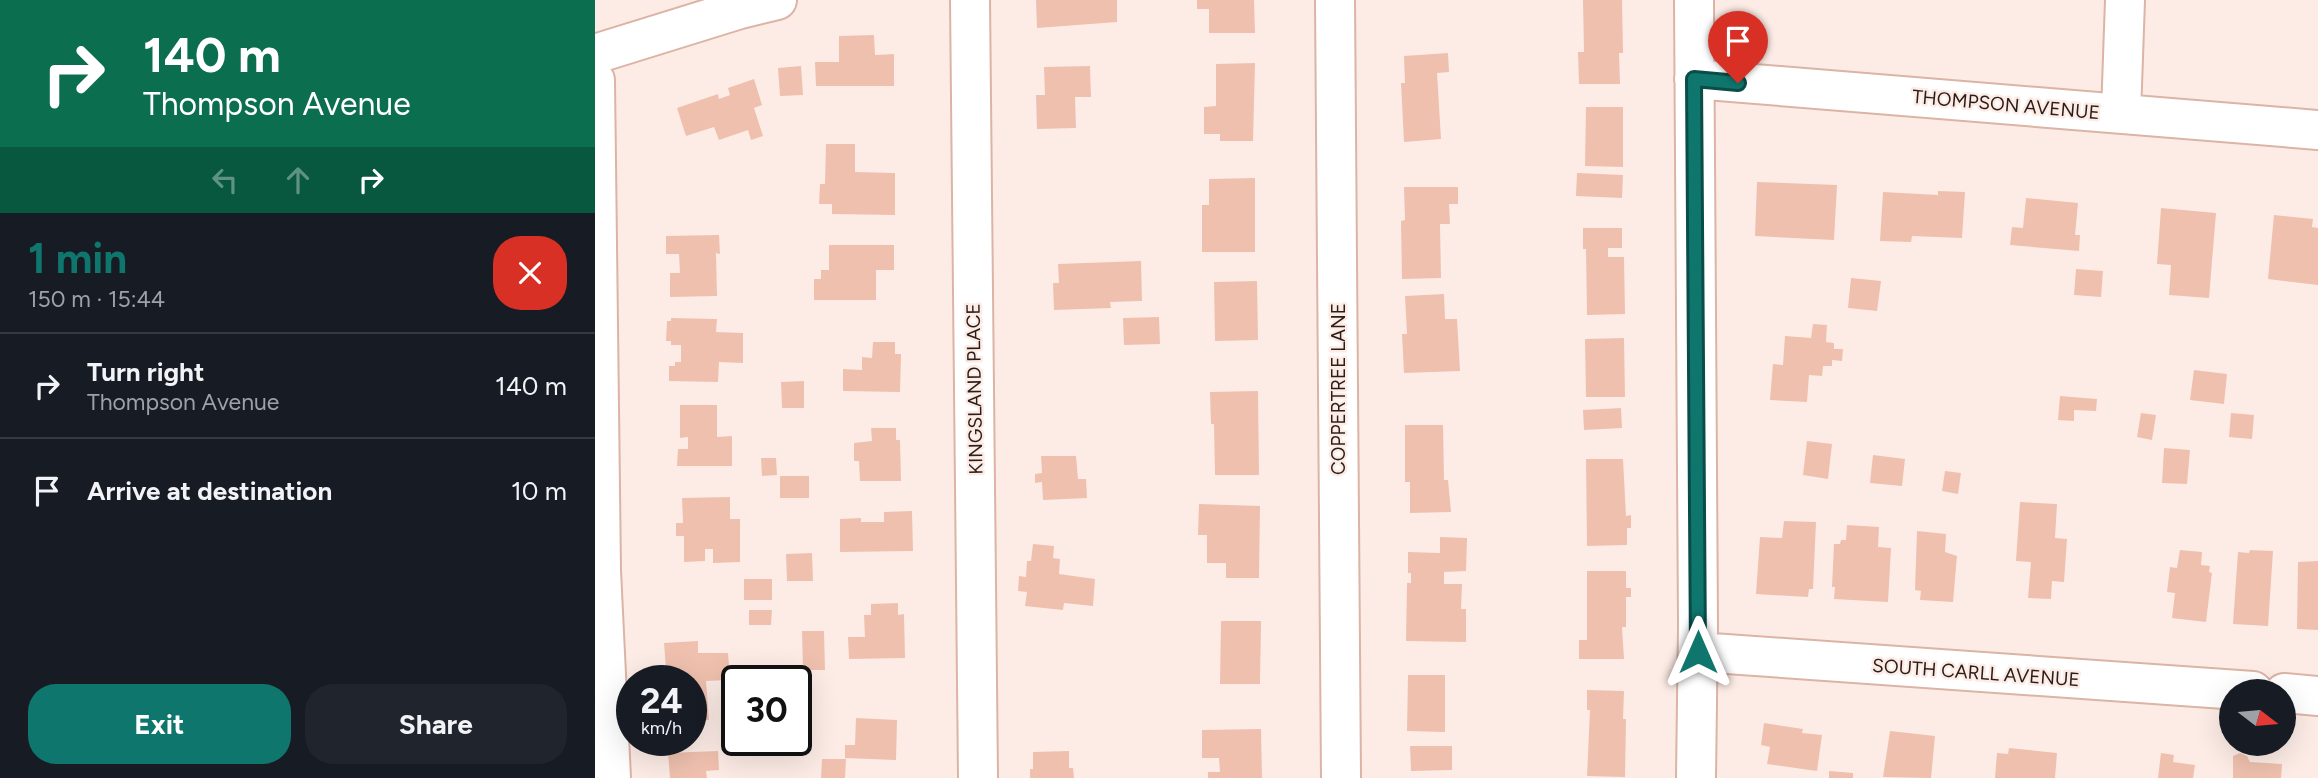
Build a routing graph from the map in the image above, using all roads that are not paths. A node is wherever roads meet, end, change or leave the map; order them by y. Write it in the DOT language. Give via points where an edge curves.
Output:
graph roads {
  1 [pos="777,0"];
  2 [pos="970,0"];
  3 [pos="1335,0"];
  4 [pos="1693,0"];
  5 [pos="2125,0"];
  6 [pos="595,54"];
  7 [pos="1694,79"];
  8 [pos="595,80"];
  9 [pos="2120,114"];
  10 [pos="2318,130"];
  11 [pos="598,572"];
  12 [pos="1698,652"];
  13 [pos="2219,689"];
  14 [pos="2296,694"];
  15 [pos="2318,696"];
  16 [pos="611,778"];
  17 [pos="978,778"];
  18 [pos="1341,778"];
  19 [pos="1696,778"];
  1 -- 6 [label="street"];
  2 -- 17 [label="street, KINGSLAND PLACE"];
  3 -- 18 [label="street, COPPERTREE LANE"];
  4 -- 7 [label="street"];
  5 -- 9 [label="street"];
  7 -- 9 [label="street, THOMPSON AVENUE"];
  7 -- 12 [label="street"];
  8 -- 11 [label="street"];
  9 -- 10 [label="street, THOMPSON AVENUE"];
  11 -- 16 [label="street"];
  12 -- 13 [label="street, SOUTH CARLL AVENUE"];
  12 -- 19 [label="street"];
  14 -- 15 [label="street"];
}
